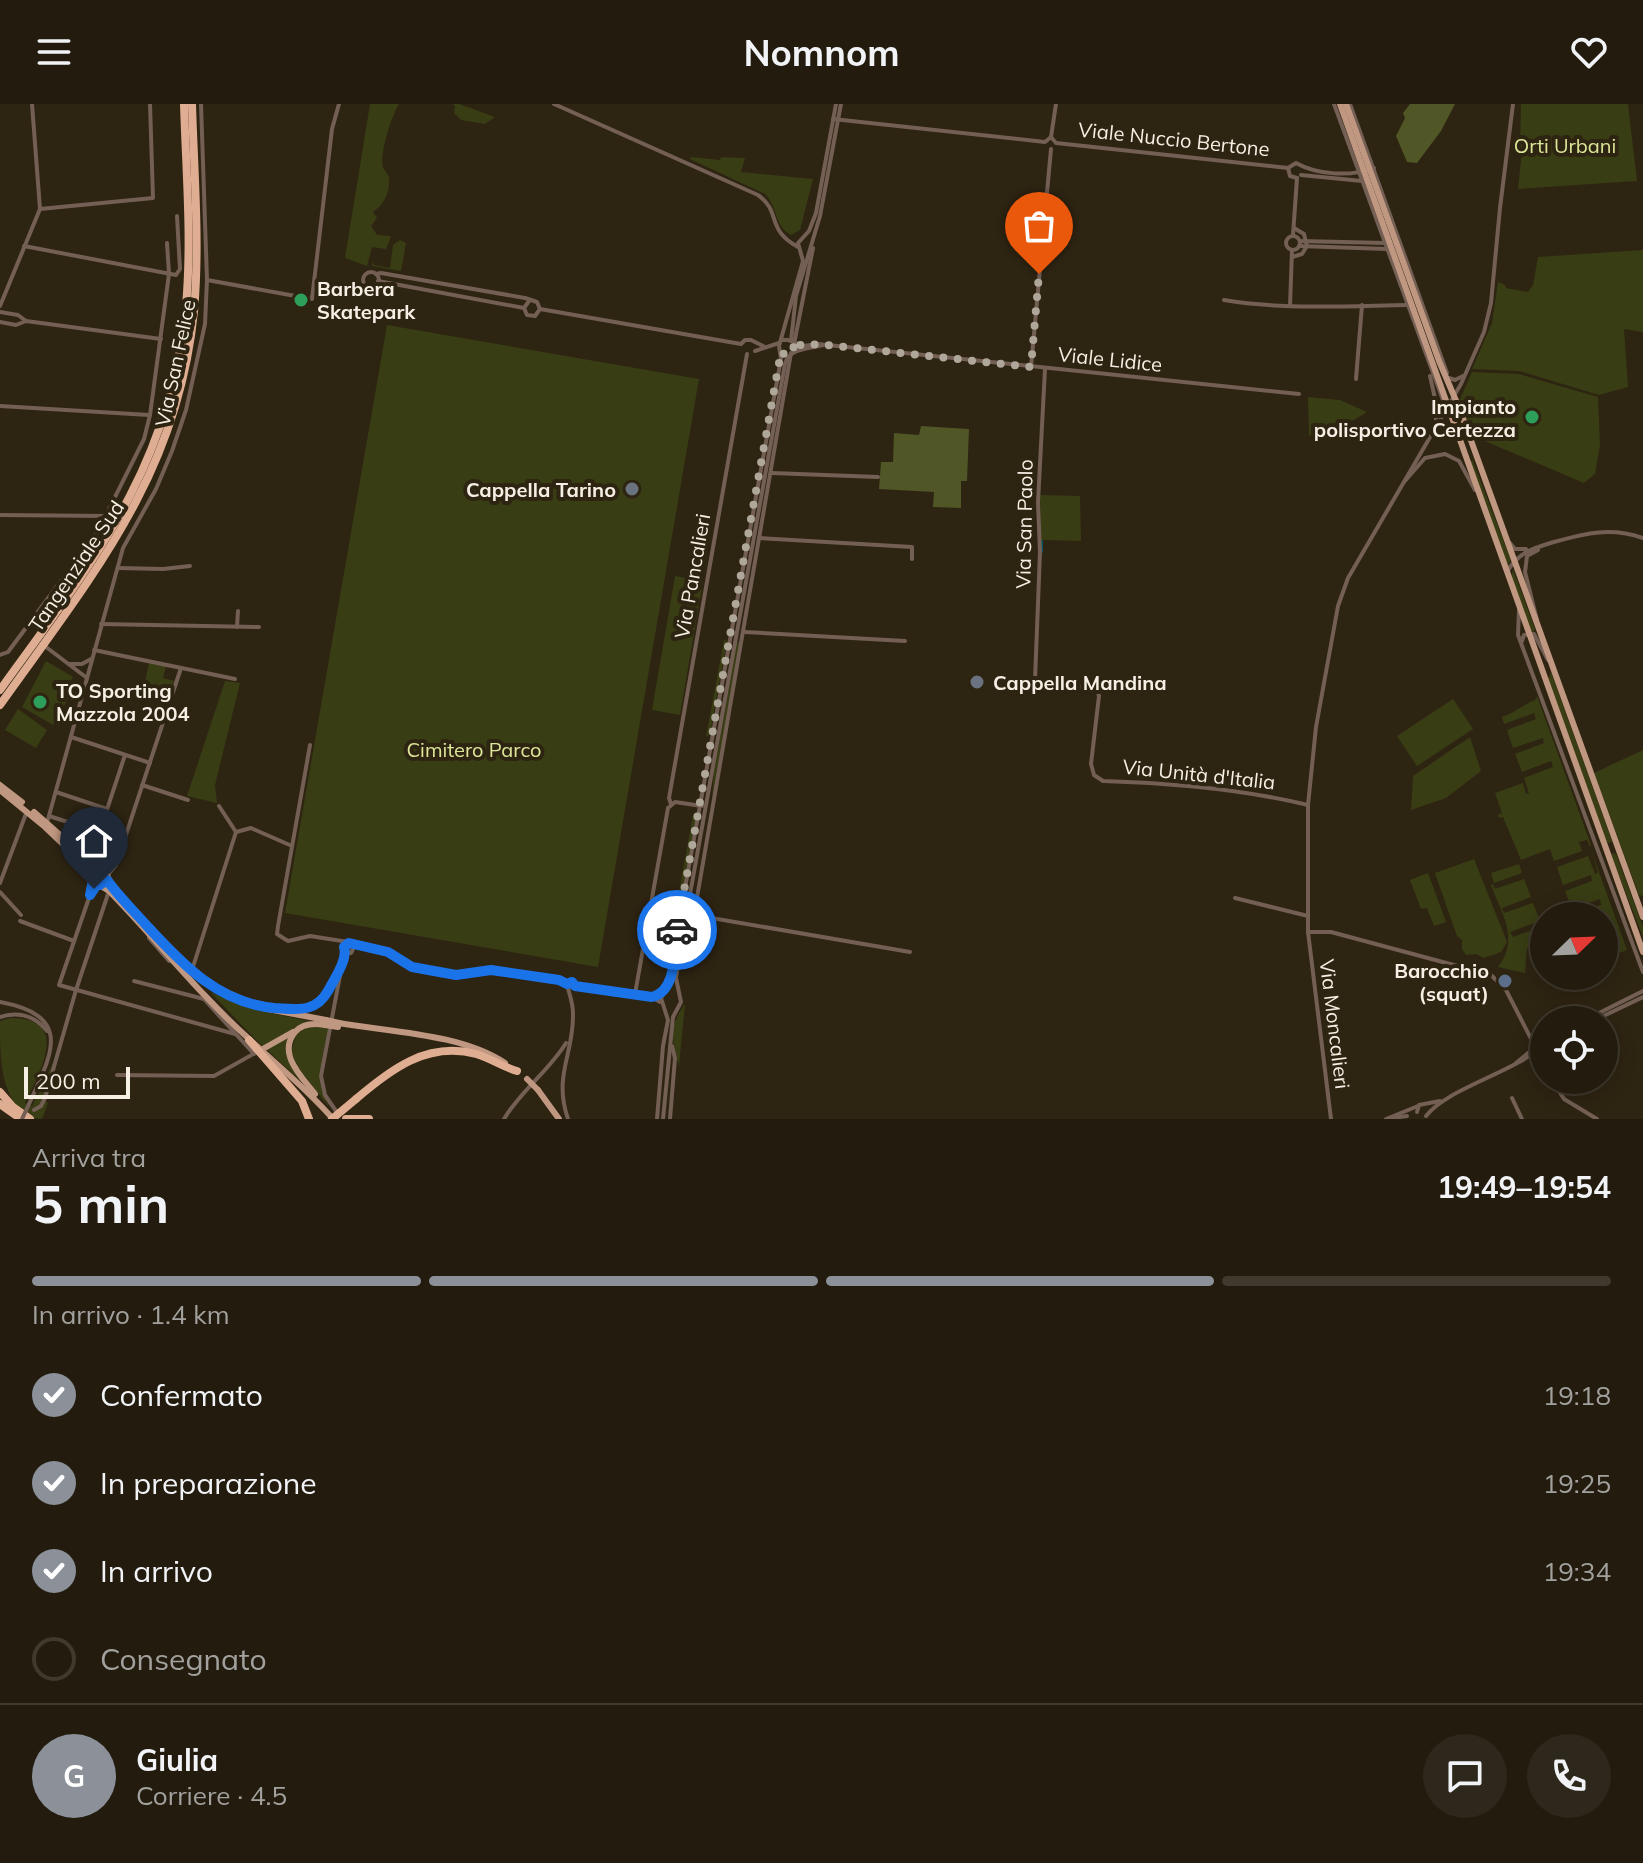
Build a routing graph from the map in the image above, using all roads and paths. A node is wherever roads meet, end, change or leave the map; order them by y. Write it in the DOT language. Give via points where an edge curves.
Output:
graph roads {
  1 [pos="32,104"];
  2 [pos="150,104"];
  3 [pos="184,104"];
  4 [pos="192,104"];
  5 [pos="201,104"];
  6 [pos="339,104"];
  7 [pos="554,104"];
  8 [pos="838,104"];
  9 [pos="1056,104"];
  10 [pos="1334,104"];
  11 [pos="1345,104"];
  12 [pos="1513,104"];
  13 [pos="836,120"];
  14 [pos="1051,137"];
  15 [pos="1045,142"];
  16 [pos="1056,143"];
  17 [pos="1051,149"];
  18 [pos="1301,166"];
  19 [pos="1288,168"];
  20 [pos="1315,170"];
  21 [pos="1367,171"];
  22 [pos="1347,173"];
  23 [pos="1301,177"];
  24 [pos="1338,179"];
  25 [pos="1362,181"];
  26 [pos="40,209"];
  27 [pos="177,216"];
  28 [pos="1294,228"];
  29 [pos="1293,235"];
  30 [pos="802,238"];
  31 [pos="787,241"];
  32 [pos="167,243"];
  33 [pos="1300,243"];
  34 [pos="1307,244"];
  35 [pos="24,246"];
  36 [pos="812,246"];
  37 [pos="1386,246"];
  38 [pos="799,249"];
  39 [pos="1292,250"];
  40 [pos="1292,257"];
  41 [pos="169,274"];
  42 [pos="376,274"];
  43 [pos="207,280"];
  44 [pos="378,281"];
  45 [pos="1224,300"];
  46 [pos="529,301"];
  47 [pos="798,301"];
  48 [pos="1362,305"];
  49 [pos="1407,305"];
  50 [pos="1290,306"];
  51 [pos="524,308"];
  52 [pos="0,309"];
  53 [pos="540,309"];
  54 [pos="795,311"];
  55 [pos="798,319"];
  56 [pos="26,321"];
  57 [pos="0,322"];
  58 [pos="161,339"];
  59 [pos="792,342"];
  60 [pos="741,344"];
  61 [pos="755,344"];
  62 [pos="823,345"];
  63 [pos="780,346"];
  64 [pos="767,347"];
  65 [pos="755,351"];
  66 [pos="791,353"];
  67 [pos="747,354"];
  68 [pos="1429,365"];
  69 [pos="1031,367"];
  70 [pos="1045,369"];
  71 [pos="1465,375"];
  72 [pos="1449,378"];
  73 [pos="1356,379"];
  74 [pos="1434,391"];
  75 [pos="780,392"];
  76 [pos="1299,394"];
  77 [pos="1453,395"];
  78 [pos="0,406"];
  79 [pos="784,407"];
  80 [pos="1446,407"];
  81 [pos="150,415"];
  82 [pos="1436,425"];
  83 [pos="772,473"];
  84 [pos="878,477"];
  85 [pos="1402,483"];
  86 [pos="1477,493"];
  87 [pos="0,515"];
  88 [pos="108,516"];
  89 [pos="1503,530"];
  90 [pos="748,536"];
  91 [pos="757,538"];
  92 [pos="1643,538"];
  93 [pos="1555,542"];
  94 [pos="912,559"];
  95 [pos="1514,561"];
  96 [pos="190,566"];
  97 [pos="118,568"];
  98 [pos="1506,574"];
  99 [pos="1519,610"];
  100 [pos="238,611"];
  101 [pos="101,624"];
  102 [pos="1538,626"];
  103 [pos="237,627"];
  104 [pos="259,627"];
  105 [pos="23,631"];
  106 [pos="731,631"];
  107 [pos="740,632"];
  108 [pos="1528,633"];
  109 [pos="31,637"];
  110 [pos="905,641"];
  111 [pos="1522,643"];
  112 [pos="46,647"];
  113 [pos="94,650"];
  114 [pos="0,657"];
  115 [pos="92,657"];
  116 [pos="69,664"];
  117 [pos="1552,665"];
  118 [pos="181,668"];
  119 [pos="88,675"];
  120 [pos="235,679"];
  121 [pos="1035,680"];
  122 [pos="0,690"];
  123 [pos="0,705"];
  124 [pos="71,737"];
  125 [pos="310,745"];
  126 [pos="125,755"];
  127 [pos="150,763"];
  128 [pos="142,785"];
  129 [pos="0,788"];
  130 [pos="56,792"];
  131 [pos="188,800"];
  132 [pos="671,804"];
  133 [pos="1308,805"];
  134 [pos="219,806"];
  135 [pos="703,806"];
  136 [pos="713,806"];
  137 [pos="107,809"];
  138 [pos="27,811"];
  139 [pos="48,820"];
  140 [pos="99,832"];
  141 [pos="236,832"];
  142 [pos="292,846"];
  143 [pos="1618,847"];
  144 [pos="1607,851"];
  145 [pos="90,863"];
  146 [pos="100,878"];
  147 [pos="0,883"];
  148 [pos="109,891"];
  149 [pos="0,892"];
  150 [pos="1235,898"];
  151 [pos="683,914"];
  152 [pos="694,915"];
  153 [pos="1308,916"];
  154 [pos="1643,917"];
  155 [pos="1308,932"];
  156 [pos="74,941"];
  157 [pos="349,945"];
  158 [pos="346,952"];
  159 [pos="910,952"];
  160 [pos="1643,952"];
  161 [pos="342,965"];
  162 [pos="677,969"];
  163 [pos="191,972"];
  164 [pos="1643,972"];
  165 [pos="134,981"];
  166 [pos="573,988"];
  167 [pos="76,990"];
  168 [pos="664,992"];
  169 [pos="677,992"];
  170 [pos="635,994"];
  171 [pos="1643,994"];
  172 [pos="652,997"];
  173 [pos="205,998"];
  174 [pos="0,1004"];
  175 [pos="664,1006"];
  176 [pos="1616,1006"];
  177 [pos="262,1008"];
  178 [pos="676,1008"];
  179 [pos="1618,1008"];
  180 [pos="0,1017"];
  181 [pos="325,1023"];
  182 [pos="297,1030"];
  183 [pos="235,1034"];
  184 [pos="1530,1036"];
  185 [pos="569,1038"];
  186 [pos="51,1040"];
  187 [pos="249,1040"];
  188 [pos="670,1042"];
  189 [pos="258,1052"];
  190 [pos="1530,1054"];
  191 [pos="517,1071"];
  192 [pos="117,1075"];
  193 [pos="1562,1094"];
  194 [pos="1,1096"];
  195 [pos="1512,1098"];
  196 [pos="1429,1108"];
  197 [pos="1417,1109"];
  198 [pos="325,1110"];
  199 [pos="32,1114"];
  200 [pos="1407,1116"];
  201 [pos="1426,1117"];
  202 [pos="22,1119"];
  203 [pos="309,1119"];
  204 [pos="332,1119"];
  205 [pos="344,1119"];
  206 [pos="368,1119"];
  207 [pos="504,1119"];
  208 [pos="559,1119"];
  209 [pos="568,1119"];
  210 [pos="657,1119"];
  211 [pos="663,1119"];
  212 [pos="670,1119"];
  213 [pos="1331,1119"];
  214 [pos="1387,1119"];
  215 [pos="1399,1119"];
  216 [pos="1522,1119"];
  217 [pos="1597,1119"];
  1 -- 26 [label="street"];
  2 -- 26 [label="street" via="153,198"];
  3 -- 122 [label="highway, Tangenziale Sud" via="187,289 165,413 114,528"];
  4 -- 123 [label="highway, Tangenziale Sud" via="195,296 172,419 153,472 121,532"];
  5 -- 43 [label="street, Via San Felice"];
  6 -- 43 [label="street" via="312,299"];
  7 -- 31 [label="street" via="758,195"];
  8 -- 13 [label="street"];
  9 -- 14 [label="street"];
  10 -- 21 [label="street"];
  11 -- 21 [label="main road"];
  12 -- 71 [label="street, Via Moncalieri" via="1490,310"];
  13 -- 15 [label="street"];
  13 -- 30 [label="street" via="816,213"];
  13 -- 36 [label="street"];
  14 -- 15 [label="street"];
  14 -- 16 [label="street"];
  15 -- 17 [label="street"];
  16 -- 17 [label="street"];
  16 -- 19 [label="street, Viale Nuccio Bertone"];
  17 -- 69 [label="street"];
  18 -- 19 [label="street, Viale Nuccio Bertone"];
  18 -- 20 [label="street, Viale Nuccio Bertone"];
  18 -- 23 [label="street"];
  19 -- 23 [label="street, Viale Nuccio Bertone" via="1290,176"];
  20 -- 22 [label="street, Viale Nuccio Bertone"];
  20 -- 23 [label="street, Viale Nuccio Bertone"];
  21 -- 22 [label="street, Viale Nuccio Bertone"];
  21 -- 25 [label="street"];
  21 -- 72 [label="street"];
  21 -- 77 [label="main road"];
  21 -- 80 [label="main road"];
  22 -- 24 [label="street"];
  23 -- 24 [label="street"];
  23 -- 28 [label="street"];
  24 -- 25 [label="street"];
  25 -- 37 [label="street"];
  26 -- 35 [label="street"];
  27 -- 41 [label="street" via="180,272"];
  28 -- 29 [label="street"];
  28 -- 34 [label="street"];
  29 -- 33 [label="street"];
  29 -- 39 [label="street" via="1285,241"];
  30 -- 31 [label="street"];
  30 -- 36 [label="street"];
  30 -- 38 [label="street"];
  31 -- 38 [label="street"];
  32 -- 41 [label="street"];
  33 -- 34 [label="street"];
  33 -- 39 [label="street"];
  34 -- 37 [label="street"];
  34 -- 40 [label="street"];
  35 -- 41 [label="street"];
  35 -- 52 [label="street"];
  36 -- 38 [label="street"];
  36 -- 47 [label="street"];
  37 -- 49 [label="street"];
  38 -- 63 [label="street" via="803,261"];
  39 -- 40 [label="street"];
  40 -- 50 [label="street"];
  41 -- 58 [label="street, Via San Felice"];
  42 -- 44 [label="street"];
  42 -- 44 [label="street" via="367,273 363,282 371,288"];
  42 -- 46 [label="street"];
  43 -- 97 [label="street, Via San Felice" via="205,324 186,410"];
  44 -- 51 [label="street"];
  45 -- 50 [label="street"];
  46 -- 51 [label="street"];
  46 -- 53 [label="street"];
  47 -- 54 [label="street"];
  47 -- 55 [label="street"];
  48 -- 49 [label="street"];
  48 -- 50 [label="street"];
  48 -- 73 [label="street"];
  49 -- 68 [label="street"];
  51 -- 53 [label="street" via="532,317"];
  52 -- 56 [label="street"];
  53 -- 60 [label="street"];
  54 -- 55 [label="street"];
  54 -- 59 [label="street"];
  55 -- 59 [label="street"];
  56 -- 57 [label="street"];
  56 -- 58 [label="street"];
  58 -- 81 [label="street, Via San Felice"];
  59 -- 62 [label="street, Viale Lidice"];
  59 -- 63 [label="street, Viale Lidice"];
  59 -- 66 [label="street"];
  60 -- 61 [label="street" via="747,339"];
  60 -- 67 [label="street"];
  61 -- 64 [label="street"];
  61 -- 65 [label="street"];
  62 -- 66 [label="street, Viale Lidice"];
  62 -- 69 [label="street, Viale Lidice"];
  63 -- 64 [label="street"];
  63 -- 66 [label="street"];
  63 -- 90 [label="street"];
  64 -- 65 [label="street"];
  65 -- 67 [label="street"];
  66 -- 75 [label="street"];
  66 -- 79 [label="street"];
  67 -- 132 [label="street, Via Pancalieri"];
  68 -- 74 [label="street"];
  68 -- 80 [label="street"];
  69 -- 70 [label="street, Viale Lidice"];
  70 -- 76 [label="street, Viale Lidice"];
  70 -- 121 [label="street, Via San Paolo"];
  71 -- 72 [label="street"];
  71 -- 77 [label="street, Via Moncalieri"];
  72 -- 77 [label="street"];
  74 -- 80 [label="street"];
  74 -- 82 [label="street"];
  75 -- 79 [label="street"];
  75 -- 91 [label="street"];
  77 -- 80 [label="street, Via Moncalieri"];
  77 -- 89 [label="main road"];
  78 -- 81 [label="street"];
  79 -- 83 [label="street"];
  80 -- 82 [label="street, Via Moncalieri"];
  80 -- 86 [label="main road"];
  81 -- 88 [label="street, Via San Felice" via="137,457"];
  82 -- 85 [label="street, Via Moncalieri"];
  83 -- 84 [label="street"];
  83 -- 91 [label="street"];
  85 -- 86 [label="street" via="1425,458 1445,454 1459,461"];
  85 -- 133 [label="street, Via Moncalieri" via="1341,597 1311,759"];
  86 -- 98 [label="main road"];
  87 -- 88 [label="street"];
  88 -- 105 [label="street, Via San Felice"];
  89 -- 93 [label="street" via="1518,550"];
  89 -- 95 [label="main road"];
  90 -- 91 [label="street"];
  90 -- 106 [label="street"];
  91 -- 94 [label="street" via="912,547"];
  91 -- 107 [label="street"];
  92 -- 93 [label="street" via="1602,531"];
  93 -- 95 [label="street"];
  93 -- 102 [label="street" via="1529,554 1525,563"];
  95 -- 98 [label="street"];
  95 -- 102 [label="main road"];
  96 -- 97 [label="street"];
  97 -- 101 [label="street, Via San Felice"];
  98 -- 99 [label="main road"];
  99 -- 108 [label="main road"];
  99 -- 111 [label="street"];
  100 -- 103 [label="street"];
  101 -- 103 [label="street"];
  101 -- 113 [label="street, Via San Felice"];
  102 -- 117 [label="main road"];
  103 -- 104 [label="street"];
  105 -- 109 [label="street"];
  105 -- 114 [label="street, Via San Felice"];
  106 -- 107 [label="street"];
  106 -- 135 [label="street"];
  107 -- 110 [label="street"];
  107 -- 135 [label="street"];
  107 -- 136 [label="street"];
  108 -- 111 [label="street"];
  108 -- 117 [label="street" via="1537,637"];
  108 -- 144 [label="main road"];
  111 -- 164 [label="street"];
  112 -- 116 [label="street"];
  113 -- 115 [label="street, Via San Felice"];
  113 -- 118 [label="street"];
  115 -- 116 [label="street" via="84,664"];
  115 -- 119 [label="street, Via San Felice"];
  116 -- 119 [label="street"];
  117 -- 143 [label="main road"];
  118 -- 120 [label="street"];
  118 -- 127 [label="street"];
  119 -- 124 [label="street, Via San Felice"];
  121 -- 133 [label="street, Via Unità d'Italia" via="1097,689 1091,764 1103,781 1267,795"];
  124 -- 126 [label="street"];
  124 -- 130 [label="street, Via San Felice"];
  125 -- 142 [label="street"];
  126 -- 127 [label="street"];
  126 -- 137 [label="street"];
  127 -- 128 [label="street"];
  128 -- 131 [label="street"];
  128 -- 146 [label="street" via="116,865"];
  129 -- 138 [label="main road"];
  129 -- 139 [label="main road"];
  130 -- 137 [label="street"];
  130 -- 139 [label="street, Via San Felice"];
  132 -- 135 [label="street"];
  132 -- 170 [label="street, Via Pancalieri"];
  133 -- 153 [label="street, Via Moncalieri"];
  134 -- 141 [label="street"];
  135 -- 136 [label="street"];
  135 -- 151 [label="street"];
  136 -- 152 [label="street"];
  137 -- 140 [label="street"];
  138 -- 146 [label="main road"];
  138 -- 147 [label="street"];
  139 -- 140 [label="street"];
  139 -- 145 [label="main road"];
  140 -- 145 [label="street"];
  141 -- 142 [label="street" via="251,828"];
  141 -- 163 [label="street"];
  142 -- 157 [label="street" via="277,930 280,938 310,936"];
  143 -- 144 [label="main road"];
  143 -- 154 [label="main road"];
  144 -- 160 [label="main road"];
  145 -- 146 [label="main road"];
  146 -- 148 [label="main road"];
  146 -- 156 [label="street"];
  146 -- 163 [label="main road"];
  148 -- 167 [label="street"];
  148 -- 173 [label="main road"];
  149 -- 156 [label="street" via="20,917"];
  150 -- 153 [label="street"];
  151 -- 152 [label="street"];
  151 -- 162 [label="street"];
  151 -- 168 [label="street"];
  152 -- 159 [label="street"];
  152 -- 162 [label="street" via="685,963"];
  153 -- 155 [label="street, Via Moncalieri"];
  155 -- 184 [label="street" via="1331,932 1491,975 1506,990"];
  155 -- 213 [label="street, Via Moncalieri"];
  156 -- 167 [label="street" via="59,985"];
  157 -- 158 [label="street"];
  157 -- 158 [label="street" via="351,953"];
  157 -- 166 [label="street" via="388,952 412,967 460,975 497,970 559,980"];
  158 -- 161 [label="street"];
  161 -- 177 [label="street" via="315,1005 295,1011"];
  161 -- 205 [label="street" via="321,1083"];
  162 -- 169 [label="street"];
  163 -- 177 [label="main road"];
  165 -- 173 [label="street"];
  166 -- 170 [label="street"];
  166 -- 185 [label="street"];
  167 -- 183 [label="street"];
  167 -- 199 [label="street" via="45,1098"];
  168 -- 169 [label="street"];
  168 -- 172 [label="street"];
  168 -- 175 [label="street"];
  169 -- 178 [label="street" via="681,1002"];
  170 -- 172 [label="street"];
  171 -- 176 [label="street"];
  171 -- 179 [label="street"];
  172 -- 175 [label="street"];
  173 -- 183 [label="street"];
  173 -- 187 [label="main road"];
  174 -- 186 [label="street" via="17,1005 39,1016"];
  175 -- 178 [label="street"];
  175 -- 210 [label="street" via="668,1020"];
  177 -- 181 [label="main road"];
  178 -- 188 [label="street"];
  180 -- 186 [label="street" via="34,1019"];
  181 -- 182 [label="main road"];
  181 -- 191 [label="main road, bridge" via="472,1047"];
  182 -- 189 [label="main road"];
  182 -- 198 [label="main road" via="289,1046 290,1059"];
  183 -- 189 [label="street"];
  185 -- 207 [label="street"];
  185 -- 209 [label="street" via="560,1089"];
  186 -- 202 [label="street, bridge" via="49,1060"];
  187 -- 189 [label="highway"];
  188 -- 211 [label="street"];
  188 -- 212 [label="street" via="675,1058"];
  189 -- 192 [label="street" via="214,1076"];
  189 -- 198 [label="main road"];
  189 -- 203 [label="highway" via="302,1101"];
  190 -- 196 [label="street"];
  191 -- 204 [label="highway, bridge" via="473,1053 431,1053 394,1068"];
  191 -- 208 [label="main road, bridge"];
  193 -- 217 [label="street"];
  194 -- 199 [label="highway"];
  194 -- 202 [label="highway"];
  195 -- 216 [label="street"];
  196 -- 197 [label="street" via="1421,1104"];
  196 -- 201 [label="street"];
  197 -- 200 [label="street"];
  197 -- 201 [label="street"];
  197 -- 214 [label="street"];
  198 -- 204 [label="main road"];
  200 -- 214 [label="street"];
  200 -- 215 [label="street"];
  205 -- 206 [label="highway"];
}
